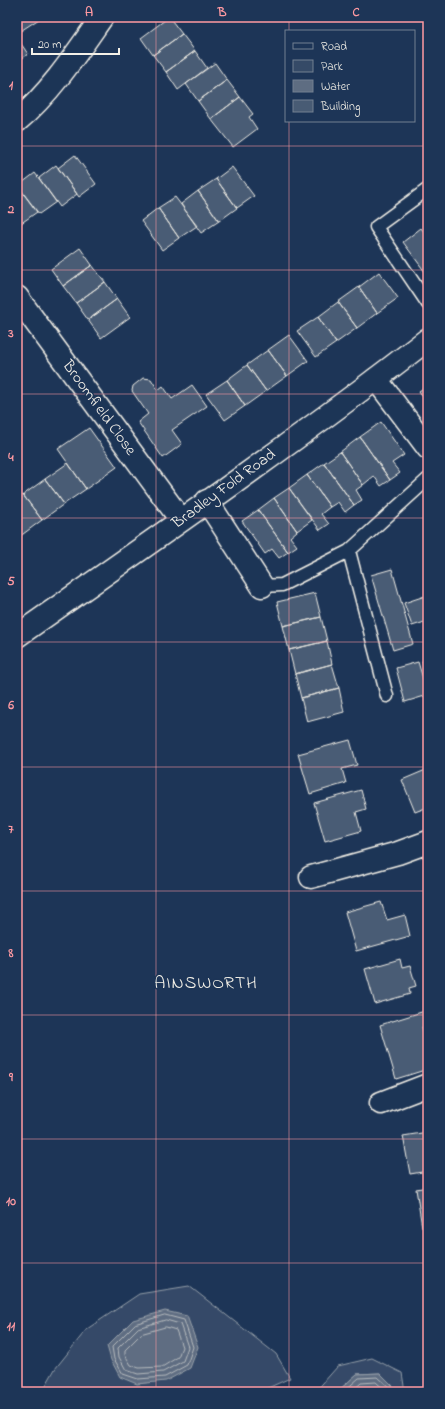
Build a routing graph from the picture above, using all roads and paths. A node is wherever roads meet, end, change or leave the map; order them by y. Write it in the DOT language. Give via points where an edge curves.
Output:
graph roads {
  1 [pos="102,17"];
  2 [pos="17,121"];
  3 [pos="428,189"];
  4 [pos="17,297"];
  5 [pos="428,304"];
  6 [pos="428,340"];
  7 [pos="376,379"];
  8 [pos="428,448"];
  9 [pos="428,479"];
  10 [pos="207,501"];
  11 [pos="181,520"];
  12 [pos="349,551"];
  13 [pos="262,586"];
  14 [pos="17,636"];
  15 [pos="387,696"];
  16 [pos="428,842"];
  17 [pos="311,878"];
  18 [pos="428,1085"];
  19 [pos="381,1103"];
  1 -- 2 [label="street" via="69,64 33,107"];
  3 -- 5 [label="lane" via="376,227"];
  4 -- 11 [label="street, Broomfield Close"];
  6 -- 7 [label="street, Bradley Fold Road"];
  7 -- 8 [label="street"];
  7 -- 10 [label="street, Bradley Fold Road"];
  9 -- 12 [label="lane"];
  10 -- 11 [label="street, Bradley Fold Road"];
  10 -- 13 [label="street"];
  11 -- 14 [label="street, Bradley Fold Road"];
  12 -- 13 [label="lane" via="282,585"];
  12 -- 15 [label="lane"];
  16 -- 17 [label="street"];
  18 -- 19 [label="street"];
}
